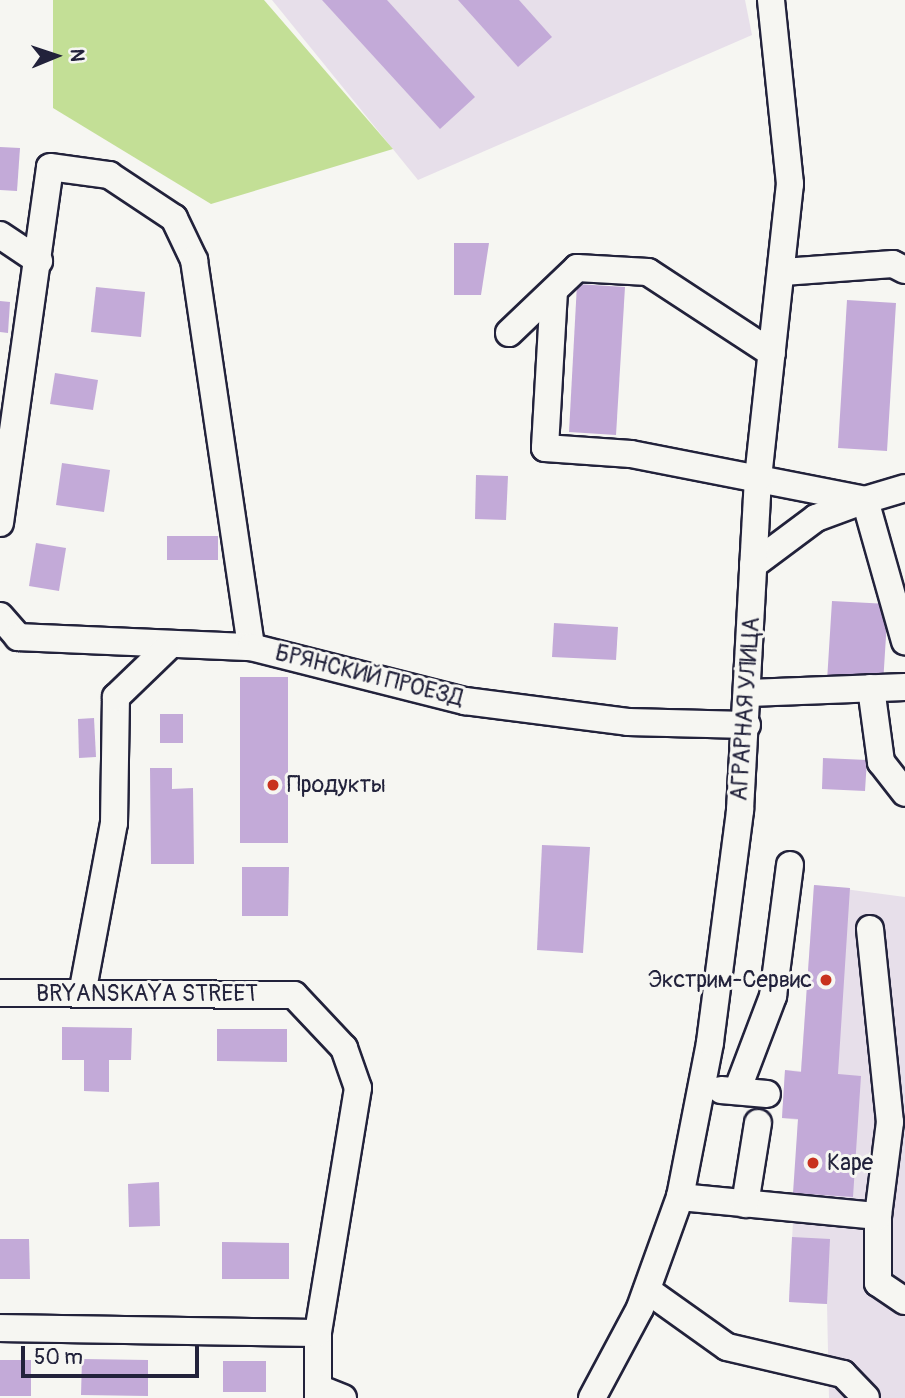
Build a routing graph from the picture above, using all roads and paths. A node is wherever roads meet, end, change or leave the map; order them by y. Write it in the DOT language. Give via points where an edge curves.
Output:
graph roads {
  1 [pos="771,0"];
  2 [pos="0,235"];
  3 [pos="39,261"];
  4 [pos="905,270"];
  5 [pos="783,272"];
  6 [pos="554,291"];
  7 [pos="509,333"];
  8 [pos="772,354"];
  9 [pos="905,474"];
  10 [pos="758,478"];
  11 [pos="905,488"];
  12 [pos="865,500"];
  13 [pos="0,523"];
  14 [pos="753,565"];
  15 [pos="0,616"];
  16 [pos="905,641"];
  17 [pos="251,647"];
  18 [pos="167,648"];
  19 [pos="905,687"];
  20 [pos="871,688"];
  21 [pos="749,693"];
  22 [pos="747,725"];
  23 [pos="905,793"];
  24 [pos="790,865"];
  25 [pos="870,929"];
  26 [pos="0,993"];
  27 [pos="82,994"];
  28 [pos="702,1088"];
  29 [pos="737,1091"];
  30 [pos="767,1094"];
  31 [pos="758,1123"];
  32 [pos="680,1197"];
  33 [pos="745,1204"];
  34 [pos="878,1216"];
  35 [pos="647,1290"];
  36 [pos="905,1301"];
  37 [pos="0,1328"];
  38 [pos="318,1333"];
  39 [pos="318,1393"];
  40 [pos="343,1398"];
  41 [pos="593,1398"];
  42 [pos="866,1398"];
  1 -- 5 [label="street, АГРАРНАЯ УЛИЦА" via="789,139"];
  2 -- 3 [label="street"];
  3 -- 13 [label="street"];
  3 -- 17 [label="street" via="50,167 108,175 174,218 185,234 194,260"];
  4 -- 5 [label="street" via="893,264"];
  5 -- 8 [label="street, АГРАРНАЯ УЛИЦА"];
  6 -- 7 [label="street"];
  6 -- 8 [label="street" via="577,268 648,272"];
  6 -- 10 [label="street" via="545,448 631,454"];
  8 -- 10 [label="street, АГРАРНАЯ УЛИЦА"];
  9 -- 12 [label="street"];
  10 -- 12 [label="street"];
  10 -- 14 [label="street, АГРАРНАЯ УЛИЦА"];
  11 -- 12 [label="street"];
  12 -- 14 [label="street" via="816,518"];
  12 -- 16 [label="street"];
  14 -- 21 [label="street, АГРАРНАЯ УЛИЦА"];
  15 -- 18 [label="street, БРЯНСКИЙ ПРОЕЗД" via="18,637"];
  17 -- 18 [label="street, БРЯНСКИЙ ПРОЕЗД"];
  17 -- 22 [label="street, БРЯНСКИЙ ПРОЕЗД" via="465,701 628,722"];
  18 -- 27 [label="street" via="116,697 114,822"];
  19 -- 20 [label="street"];
  20 -- 21 [label="street"];
  20 -- 23 [label="street" via="881,762"];
  21 -- 22 [label="street, АГРАРНАЯ УЛИЦА"];
  22 -- 28 [label="street, АГРАРНАЯ УЛИЦА"];
  24 -- 29 [label="street" via="773,996"];
  25 -- 34 [label="street" via="890,1122"];
  26 -- 27 [label="street, BRYANSKAYA STREET"];
  27 -- 38 [label="street, BRYANSKAYA STREET" via="294,995 344,1048 358,1088"];
  28 -- 29 [label="street"];
  28 -- 32 [label="street, АГРАРНАЯ УЛИЦА"];
  29 -- 30 [label="street"];
  31 -- 33 [label="street"];
  32 -- 33 [label="street"];
  32 -- 35 [label="street, АГРАРНАЯ УЛИЦА"];
  33 -- 34 [label="street"];
  34 -- 36 [label="street" via="878,1283"];
  35 -- 41 [label="street, АГРАРНАЯ УЛИЦА"];
  35 -- 42 [label="street" via="727,1348 843,1374"];
  37 -- 38 [label="street"];
  38 -- 39 [label="street"];
  39 -- 40 [label="street"];
}
